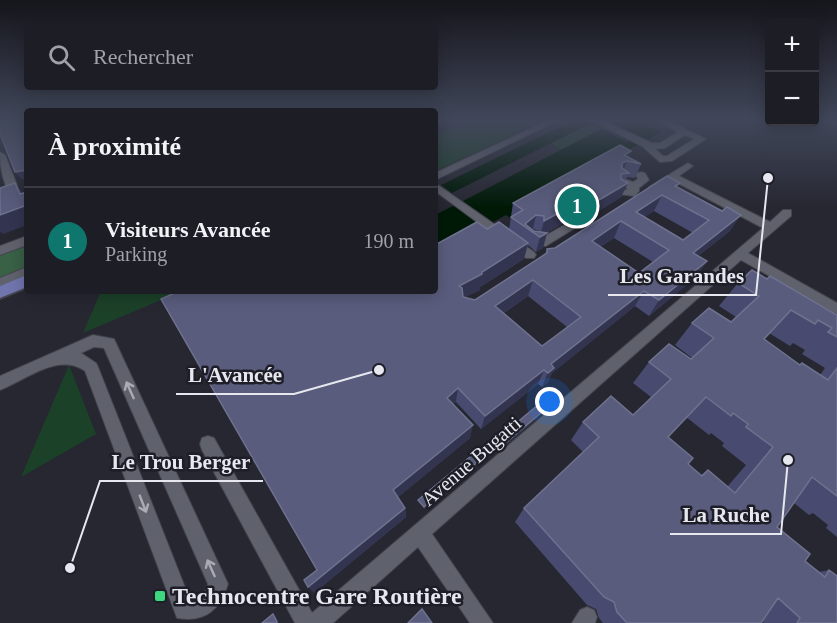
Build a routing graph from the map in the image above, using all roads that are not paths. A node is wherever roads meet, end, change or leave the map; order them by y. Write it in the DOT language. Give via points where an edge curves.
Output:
graph roads {
  1 [pos="494,149"];
  2 [pos="644,149"];
  3 [pos="658,149"];
  4 [pos="670,149"];
  5 [pos="0,154"];
  6 [pos="657,157"];
  7 [pos="641,174"];
  8 [pos="438,176"];
  9 [pos="672,176"];
  10 [pos="625,187"];
  11 [pos="438,188"];
  12 [pos="17,195"];
  13 [pos="622,208"];
  14 [pos="787,213"];
  15 [pos="571,225"];
  16 [pos="771,227"];
  17 [pos="534,235"];
  18 [pos="24,241"];
  19 [pos="0,250"];
  20 [pos="740,254"];
  21 [pos="530,263"];
  22 [pos="24,273"];
  23 [pos="24,282"];
  24 [pos="0,283"];
  25 [pos="24,291"];
  26 [pos="0,292"];
  27 [pos="0,301"];
  28 [pos="837,309"];
  29 [pos="56,358"];
  30 [pos="0,383"];
  31 [pos="208,444"];
  32 [pos="420,533"];
  33 [pos="306,623"];
  34 [pos="317,623"];
  35 [pos="483,623"];
  1 -- 8 [label="street"];
  2 -- 6 [label="street"];
  3 -- 6 [label="street"];
  4 -- 6 [label="street"];
  5 -- 12 [label="street"];
  6 -- 9 [label="street" via="688,166"];
  7 -- 10 [label="street" via="644,180"];
  9 -- 13 [label="street"];
  9 -- 16 [label="street"];
  11 -- 21 [label="street"];
  14 -- 16 [label="street, Avenue Bugatti"];
  15 -- 17 [label="street" via="542,243 530,239"];
  16 -- 20 [label="street, Avenue Bugatti"];
  18 -- 19 [label="street"];
  20 -- 28 [label="street"];
  20 -- 32 [label="street, Avenue Bugatti"];
  22 -- 24 [label="street"];
  23 -- 26 [label="main road"];
  25 -- 27 [label="main road"];
  29 -- 29 [label="street, one-way" via="78,358 91,367 184,611 200,611 212,603 218,584 109,343 93,341"];
  29 -- 30 [label="street"];
  31 -- 33 [label="street"];
  32 -- 34 [label="street, Avenue Bugatti"];
  32 -- 35 [label="street"];
}
